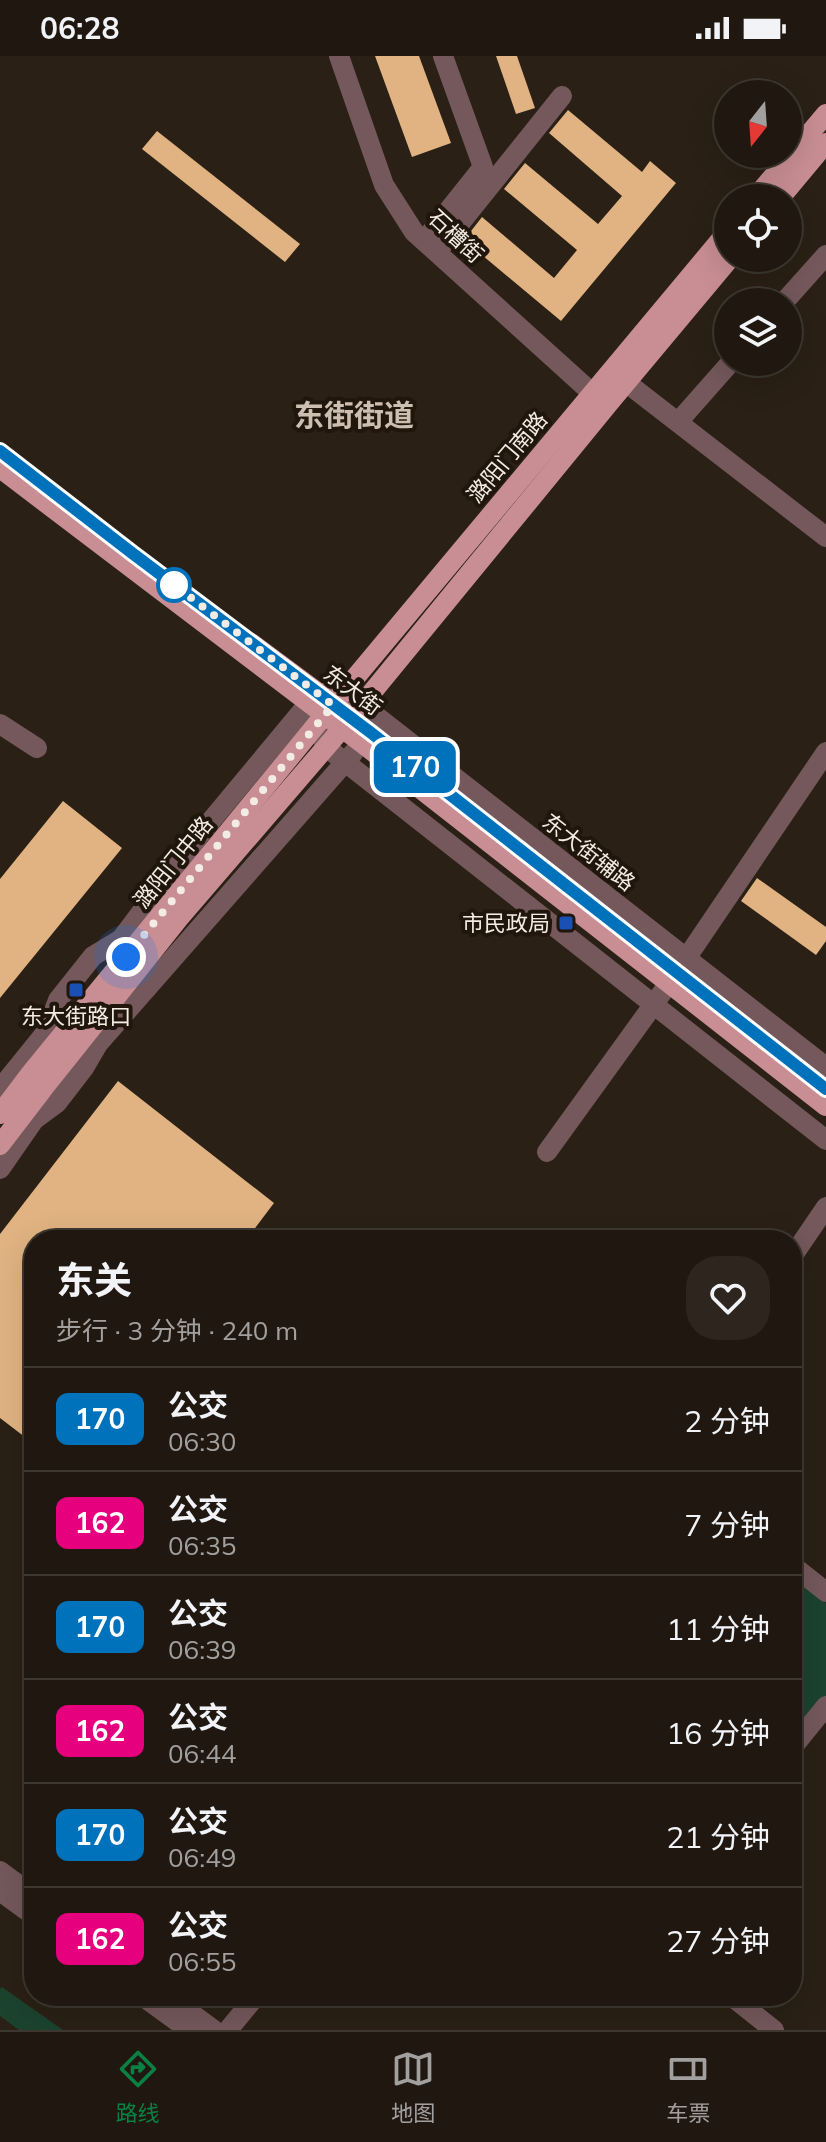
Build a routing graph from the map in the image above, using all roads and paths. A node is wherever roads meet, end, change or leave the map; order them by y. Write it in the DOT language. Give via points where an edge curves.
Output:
graph roads {
  1 [pos="339,56"];
  2 [pos="443,56"];
  3 [pos="562,96"];
  4 [pos="826,114"];
  5 [pos="826,143"];
  6 [pos="767,184"];
  7 [pos="792,184"];
  8 [pos="430,247"];
  9 [pos="714,249"];
  10 [pos="826,255"];
  11 [pos="717,272"];
  12 [pos="797,288"];
  13 [pos="618,376"];
  14 [pos="719,376"];
  15 [pos="600,398"];
  16 [pos="678,422"];
  17 [pos="0,451"];
  18 [pos="0,468"];
  19 [pos="826,537"];
  20 [pos="324,705"];
  21 [pos="352,717"];
  22 [pos="0,724"];
  23 [pos="362,743"];
  24 [pos="326,747"];
  25 [pos="37,748"];
  26 [pos="826,752"];
  27 [pos="345,762"];
  28 [pos="677,971"];
  29 [pos="653,1005"];
  30 [pos="826,1067"];
  31 [pos="0,1089"];
  32 [pos="826,1089"];
  33 [pos="826,1106"];
  34 [pos="0,1114"];
  35 [pos="826,1140"];
  36 [pos="0,1145"];
  37 [pos="547,1152"];
  38 [pos="0,1169"];
  39 [pos="826,1207"];
  40 [pos="802,1242"];
  41 [pos="802,1573"];
  42 [pos="826,1592"];
  43 [pos="826,1706"];
  44 [pos="802,1736"];
  45 [pos="0,1871"];
  46 [pos="24,1889"];
  47 [pos="0,1891"];
  48 [pos="24,1909"];
  49 [pos="156,2006"];
  50 [pos="182,2006"];
  51 [pos="248,2006"];
  52 [pos="744,2006"];
  53 [pos="189,2030"];
  54 [pos="214,2030"];
  55 [pos="228,2030"];
  56 [pos="774,2030"];
  1 -- 8 [label="street, 石槽街" via="384,185"];
  2 -- 8 [label="street" via="483,167"];
  3 -- 8 [label="street"];
  4 -- 6 [label="main road"];
  5 -- 7 [label="main road"];
  8 -- 15 [label="street, 石槽街"];
  9 -- 13 [label="main road, 潞阳门南路"];
  10 -- 12 [label="street"];
  11 -- 13 [label="main road, 潞阳门南路"];
  13 -- 15 [label="main road, 潞阳门南路"];
  13 -- 16 [label="street"];
  14 -- 16 [label="street"];
  15 -- 20 [label="main road, 潞阳门南路"];
  15 -- 21 [label="main road, 潞阳门南路"];
  16 -- 19 [label="street"];
  17 -- 20 [label="main road, 东大街"];
  18 -- 20 [label="main road, 东大街"];
  20 -- 21 [label="main road, 东大街"];
  20 -- 21 [label="street"];
  20 -- 24 [label="street"];
  20 -- 31 [label="street" via="205,828 121,939 93,956 58,1000 46,1032"];
  20 -- 34 [label="main road, 潞阳门中路"];
  21 -- 23 [label="main road, 东大街"];
  21 -- 24 [label="main road, 潞阳门中路"];
  21 -- 28 [label="main road, 东大街"];
  22 -- 25 [label="street"];
  23 -- 27 [label="street"];
  23 -- 28 [label="main road, 东大街"];
  24 -- 27 [label="street"];
  24 -- 36 [label="main road, 潞阳门中路" via="179,918"];
  26 -- 28 [label="street"];
  27 -- 29 [label="street"];
  27 -- 38 [label="street" via="98,1044 66,1092 34,1120"];
  28 -- 29 [label="street"];
  28 -- 30 [label="street"];
  28 -- 32 [label="main road, 东大街"];
  28 -- 33 [label="main road, 东大街"];
  29 -- 35 [label="street"];
  29 -- 37 [label="street"];
  39 -- 40 [label="street"];
  41 -- 42 [label="street"];
  43 -- 44 [label="street"];
  45 -- 46 [label="street"];
  47 -- 48 [label="street"];
  49 -- 53 [label="street"];
  50 -- 54 [label="street"];
  51 -- 55 [label="street"];
  52 -- 56 [label="street"];
}
